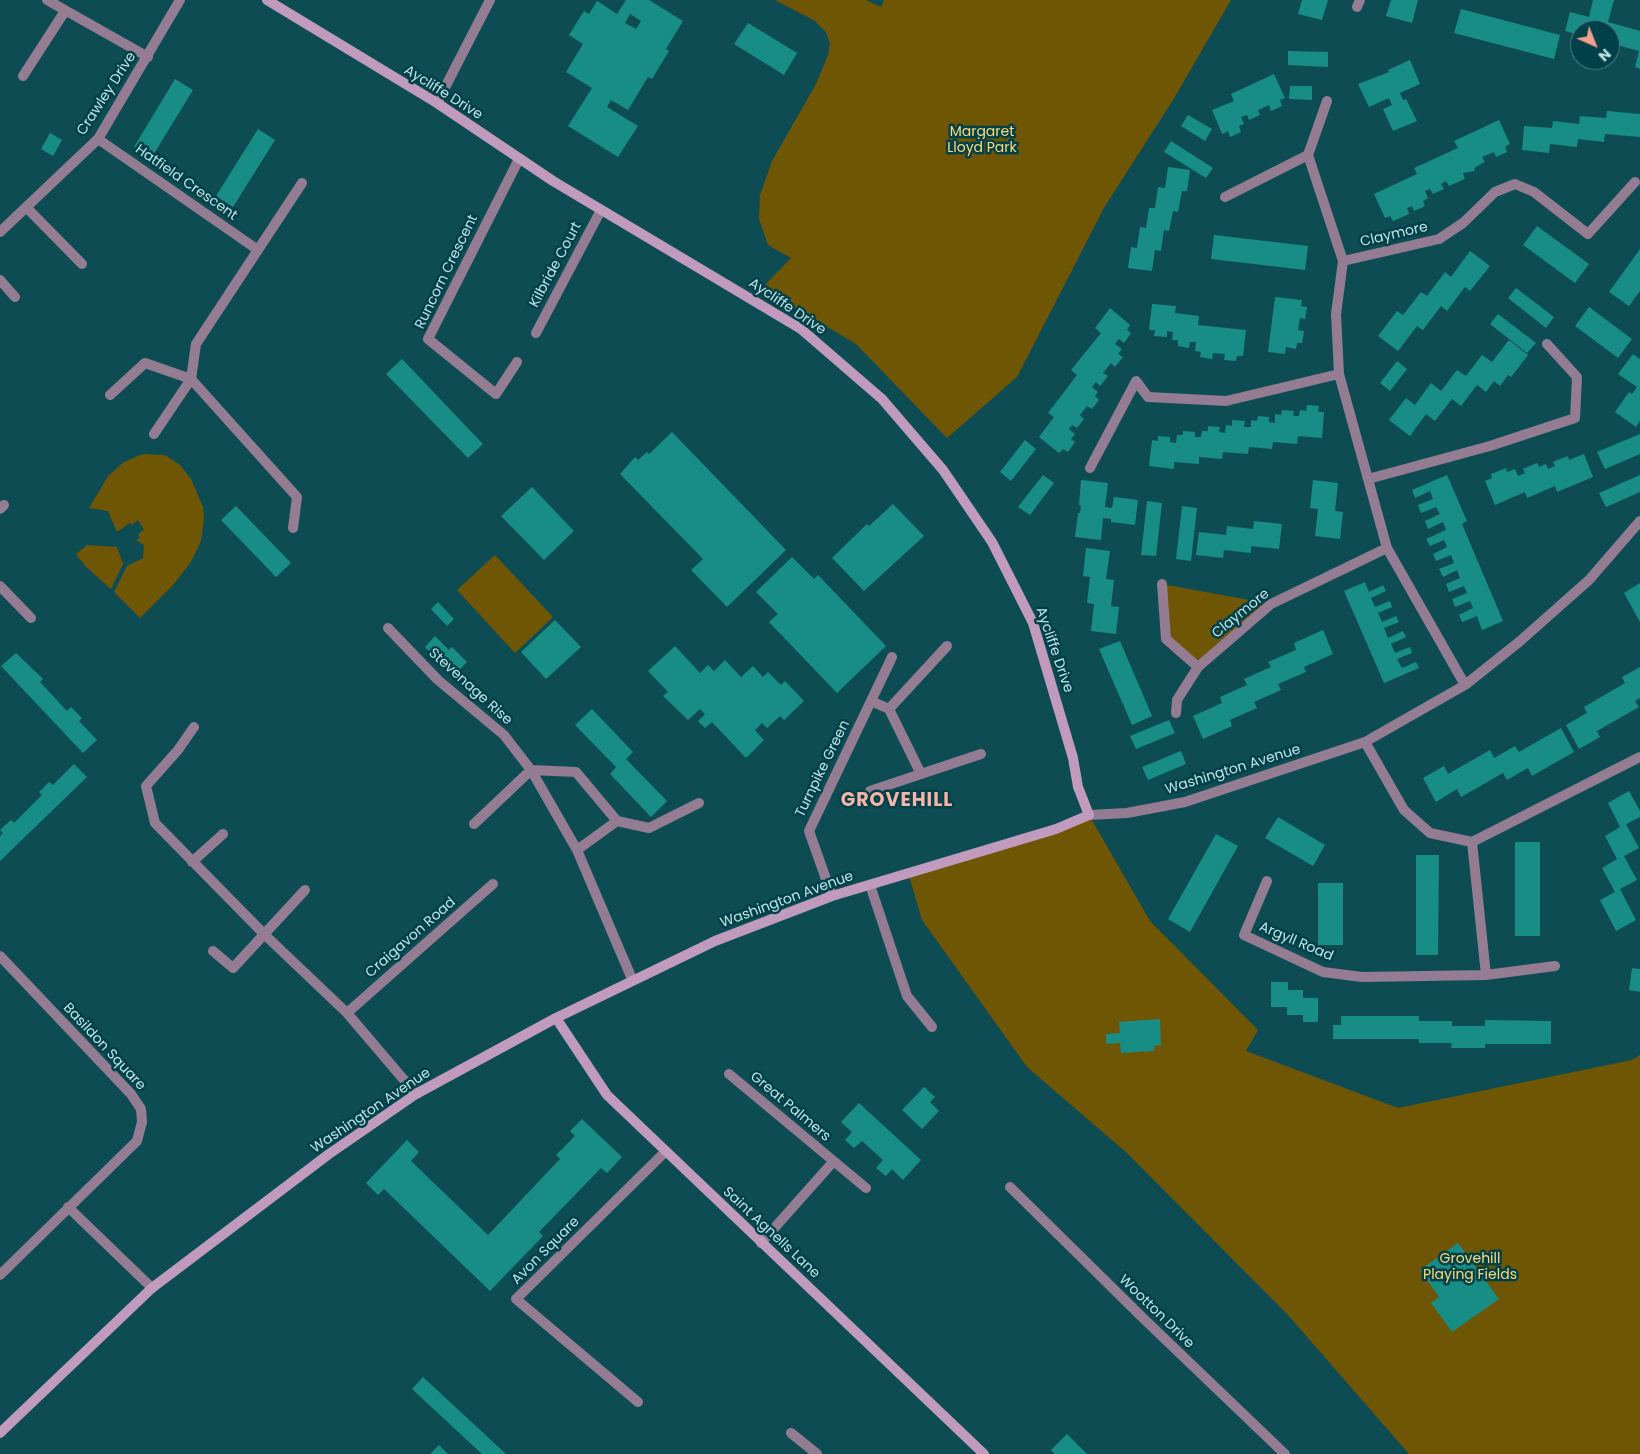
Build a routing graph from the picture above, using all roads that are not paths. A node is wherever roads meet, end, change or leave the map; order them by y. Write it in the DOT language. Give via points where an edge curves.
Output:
graph roads {
  1 [pos="47,0"];
  2 [pos="180,0"];
  3 [pos="267,0"];
  4 [pos="490,0"];
  5 [pos="65,11"];
  6 [pos="148,57"];
  7 [pos="23,76"];
  8 [pos="1327,101"];
  9 [pos="437,103"];
  10 [pos="98,139"];
  11 [pos="1308,155"];
  12 [pos="519,159"];
  13 [pos="1635,182"];
  14 [pos="302,183"];
  15 [pos="1225,197"];
  16 [pos="26,207"];
  17 [pos="601,210"];
  18 [pos="0,232"];
  19 [pos="258,250"];
  20 [pos="1342,261"];
  21 [pos="82,264"];
  22 [pos="0,280"];
  23 [pos="15,297"];
  24 [pos="536,333"];
  25 [pos="1547,344"];
  26 [pos="517,362"];
  27 [pos="1339,374"];
  28 [pos="191,379"];
  29 [pos="110,396"];
  30 [pos="154,434"];
  31 [pos="1090,468"];
  32 [pos="1368,479"];
  33 [pos="1640,521"];
  34 [pos="293,528"];
  35 [pos="1387,548"];
  36 [pos="1162,584"];
  37 [pos="0,586"];
  38 [pos="31,618"];
  39 [pos="388,628"];
  40 [pos="947,646"];
  41 [pos="892,657"];
  42 [pos="1198,667"];
  43 [pos="1465,686"];
  44 [pos="871,701"];
  45 [pos="889,709"];
  46 [pos="1176,713"];
  47 [pos="194,727"];
  48 [pos="1365,742"];
  49 [pos="981,754"];
  50 [pos="1640,757"];
  51 [pos="531,770"];
  52 [pos="920,774"];
  53 [pos="870,791"];
  54 [pos="699,803"];
  55 [pos="1090,815"];
  56 [pos="617,821"];
  57 [pos="474,824"];
  58 [pos="223,834"];
  59 [pos="1472,842"];
  60 [pos="577,850"];
  61 [pos="192,862"];
  62 [pos="1267,881"];
  63 [pos="493,884"];
  64 [pos="870,885"];
  65 [pos="305,890"];
  66 [pos="832,896"];
  67 [pos="265,936"];
  68 [pos="213,951"];
  69 [pos="0,956"];
  70 [pos="1556,966"];
  71 [pos="1486,975"];
  72 [pos="632,979"];
  73 [pos="347,1013"];
  74 [pos="556,1018"];
  75 [pos="932,1026"];
  76 [pos="730,1074"];
  77 [pos="416,1094"];
  78 [pos="665,1152"];
  79 [pos="833,1162"];
  80 [pos="1010,1187"];
  81 [pos="866,1188"];
  82 [pos="68,1207"];
  83 [pos="761,1243"];
  84 [pos="0,1275"];
  85 [pos="152,1288"];
  86 [pos="638,1402"];
  87 [pos="0,1433"];
  88 [pos="791,1433"];
  89 [pos="817,1454"];
  90 [pos="984,1454"];
  91 [pos="1285,1454"];
  1 -- 5 [label="street"];
  2 -- 6 [label="street, Crawley Drive"];
  3 -- 9 [label="street, Aycliffe Drive"];
  4 -- 9 [label="street"];
  5 -- 6 [label="street"];
  5 -- 7 [label="street"];
  6 -- 10 [label="street, Crawley Drive"];
  8 -- 11 [label="street"];
  9 -- 12 [label="street, Aycliffe Drive"];
  10 -- 16 [label="street, Crawley Drive"];
  10 -- 19 [label="street, Hatfield Crescent"];
  11 -- 15 [label="street"];
  11 -- 20 [label="street"];
  12 -- 17 [label="street, Aycliffe Drive"];
  12 -- 26 [label="street, Runcorn Crescent" via="428,339 496,394"];
  13 -- 20 [label="street, Claymore" via="1588,234 1534,192 1515,184 1495,192 1462,223 1439,239"];
  14 -- 19 [label="street"];
  16 -- 18 [label="street, Crawley Drive"];
  16 -- 21 [label="street"];
  17 -- 24 [label="street, Kilbride Court"];
  17 -- 55 [label="street, Aycliffe Drive" via="801,329 882,399 943,470 992,542 1033,623 1071,749 1078,787"];
  19 -- 28 [label="street" via="196,344"];
  20 -- 27 [label="street" via="1336,314"];
  22 -- 23 [label="street"];
  25 -- 32 [label="street" via="1577,377 1575,418 1490,446"];
  27 -- 31 [label="street" via="1226,401 1148,397 1136,381"];
  27 -- 32 [label="street"];
  28 -- 29 [label="street" via="145,363"];
  28 -- 30 [label="street"];
  28 -- 34 [label="street" via="297,497"];
  32 -- 35 [label="street"];
  33 -- 43 [label="street, Washington Avenue" via="1589,580"];
  35 -- 42 [label="street, Claymore" via="1271,604"];
  35 -- 43 [label="street"];
  36 -- 42 [label="street" via="1166,639"];
  37 -- 38 [label="street"];
  39 -- 51 [label="street, Stevenage Rise" via="438,680 504,735"];
  40 -- 45 [label="street"];
  41 -- 44 [label="street, Turnpike Green"];
  42 -- 46 [label="street, Claymore" via="1177,700"];
  43 -- 48 [label="street, Washington Avenue"];
  44 -- 45 [label="street"];
  44 -- 66 [label="street, Turnpike Green" via="808,832"];
  45 -- 52 [label="street"];
  47 -- 61 [label="street" via="146,786 155,823"];
  48 -- 55 [label="street, Washington Avenue" via="1185,802 1127,813"];
  48 -- 59 [label="street" via="1404,810 1430,833"];
  49 -- 52 [label="street"];
  50 -- 59 [label="street"];
  51 -- 56 [label="street" via="576,772"];
  51 -- 57 [label="street"];
  51 -- 60 [label="street, Stevenage Rise"];
  52 -- 53 [label="street"];
  54 -- 56 [label="street" via="649,828"];
  55 -- 64 [label="street, Washington Avenue" via="1056,829"];
  56 -- 60 [label="street"];
  58 -- 61 [label="street"];
  59 -- 71 [label="street"];
  60 -- 72 [label="street, Stevenage Rise"];
  61 -- 67 [label="street"];
  62 -- 71 [label="street, Argyll Road" via="1244,935 1323,972 1362,977"];
  63 -- 73 [label="street, Craigavon Road"];
  64 -- 66 [label="street, Washington Avenue"];
  64 -- 75 [label="street" via="907,996"];
  65 -- 67 [label="street"];
  66 -- 72 [label="street, Washington Avenue" via="715,941"];
  67 -- 68 [label="street" via="233,968"];
  67 -- 73 [label="street"];
  69 -- 82 [label="street, Basildon Square" via="131,1094 141,1109 142,1122 137,1141"];
  70 -- 71 [label="street, Argyll Road"];
  72 -- 74 [label="street, Washington Avenue"];
  73 -- 77 [label="street"];
  74 -- 77 [label="street, Washington Avenue"];
  74 -- 78 [label="street, Saint Agnells Lane" via="607,1095"];
  76 -- 79 [label="street, Great Palmers"];
  77 -- 85 [label="street, Washington Avenue" via="329,1154"];
  78 -- 83 [label="street, Saint Agnells Lane"];
  78 -- 86 [label="street, Avon Square" via="516,1299"];
  79 -- 81 [label="street, Great Palmers"];
  79 -- 83 [label="street, Great Palmers"];
  80 -- 91 [label="street, Wootton Drive"];
  82 -- 84 [label="street, Basildon Square"];
  82 -- 85 [label="street"];
  83 -- 90 [label="street, Saint Agnells Lane"];
  85 -- 87 [label="street, Washington Avenue"];
  88 -- 89 [label="street"];
}
